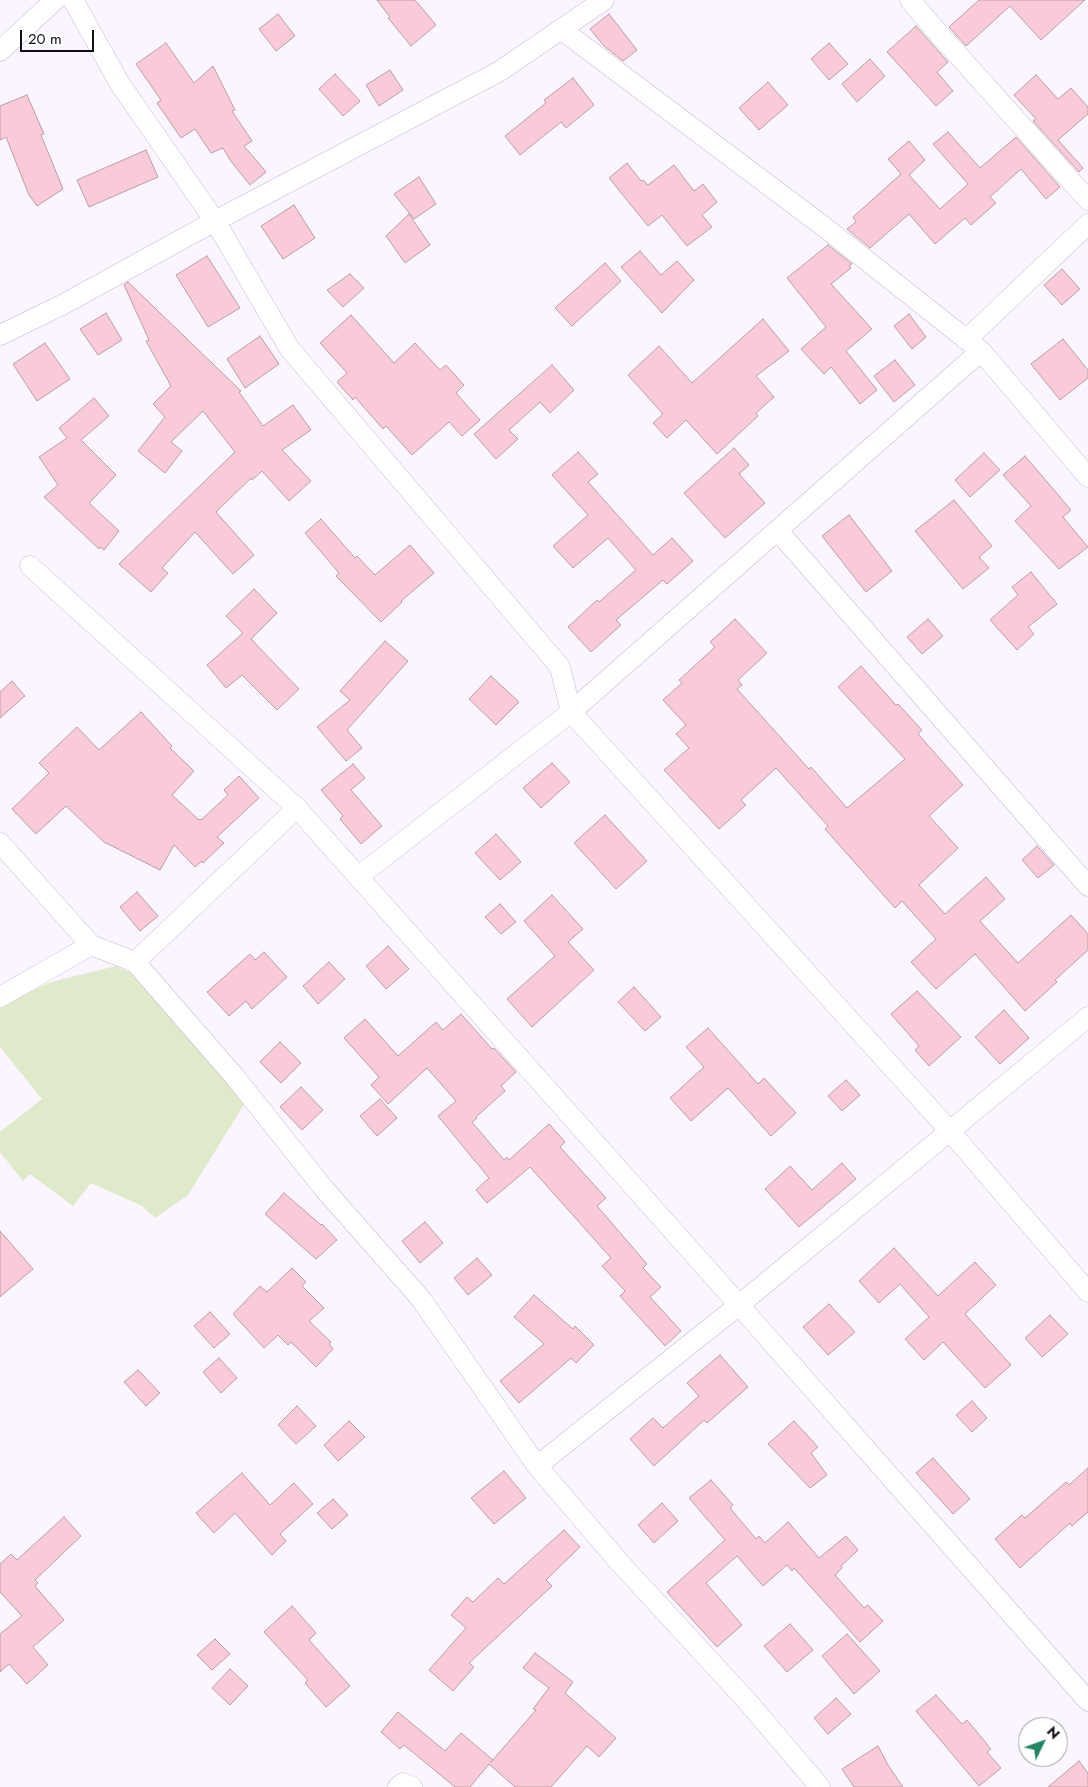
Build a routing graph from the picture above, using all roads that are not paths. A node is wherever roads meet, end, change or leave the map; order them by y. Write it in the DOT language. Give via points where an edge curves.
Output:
graph roads {
  1 [pos="54,0"];
  2 [pos="73,0"];
  3 [pos="604,0"];
  4 [pos="910,0"];
  5 [pos="587,11"];
  6 [pos="562,30"];
  7 [pos="0,51"];
  8 [pos="522,56"];
  9 [pos="1088,200"];
  10 [pos="215,221"];
  11 [pos="1088,224"];
  12 [pos="0,335"];
  13 [pos="973,346"];
  14 [pos="1088,477"];
  15 [pos="778,531"];
  16 [pos="30,566"];
  17 [pos="571,712"];
  18 [pos="297,808"];
  19 [pos="0,843"];
  20 [pos="359,876"];
  21 [pos="1088,886"];
  22 [pos="91,945"];
  23 [pos="135,962"];
  24 [pos="0,997"];
  25 [pos="1088,1017"];
  26 [pos="949,1130"];
  27 [pos="1088,1292"];
  28 [pos="739,1305"];
  29 [pos="537,1466"];
  30 [pos="1088,1701"];
  31 [pos="398,1787"];
  32 [pos="412,1787"];
  33 [pos="820,1787"];
  1 -- 7 [label="street"];
  2 -- 10 [label="street" via="120,84"];
  3 -- 5 [label="street"];
  4 -- 9 [label="street"];
  5 -- 6 [label="street"];
  5 -- 8 [label="street"];
  6 -- 8 [label="street"];
  6 -- 13 [label="street" via="823,226"];
  8 -- 10 [label="street" via="500,71"];
  10 -- 12 [label="street" via="62,305"];
  10 -- 17 [label="street" via="289,348 560,667"];
  11 -- 13 [label="street"];
  13 -- 14 [label="street"];
  13 -- 15 [label="street"];
  15 -- 17 [label="street"];
  15 -- 21 [label="street"];
  16 -- 18 [label="street"];
  17 -- 20 [label="street"];
  17 -- 26 [label="street"];
  18 -- 20 [label="street"];
  18 -- 23 [label="street"];
  19 -- 22 [label="street"];
  20 -- 28 [label="street"];
  22 -- 23 [label="street"];
  22 -- 24 [label="street"];
  23 -- 29 [label="street" via="421,1299"];
  25 -- 26 [label="street"];
  26 -- 27 [label="street"];
  26 -- 28 [label="street"];
  28 -- 29 [label="street"];
  28 -- 30 [label="street"];
  29 -- 33 [label="street"];
  31 -- 32 [label="street" via="403,1783"];
}
